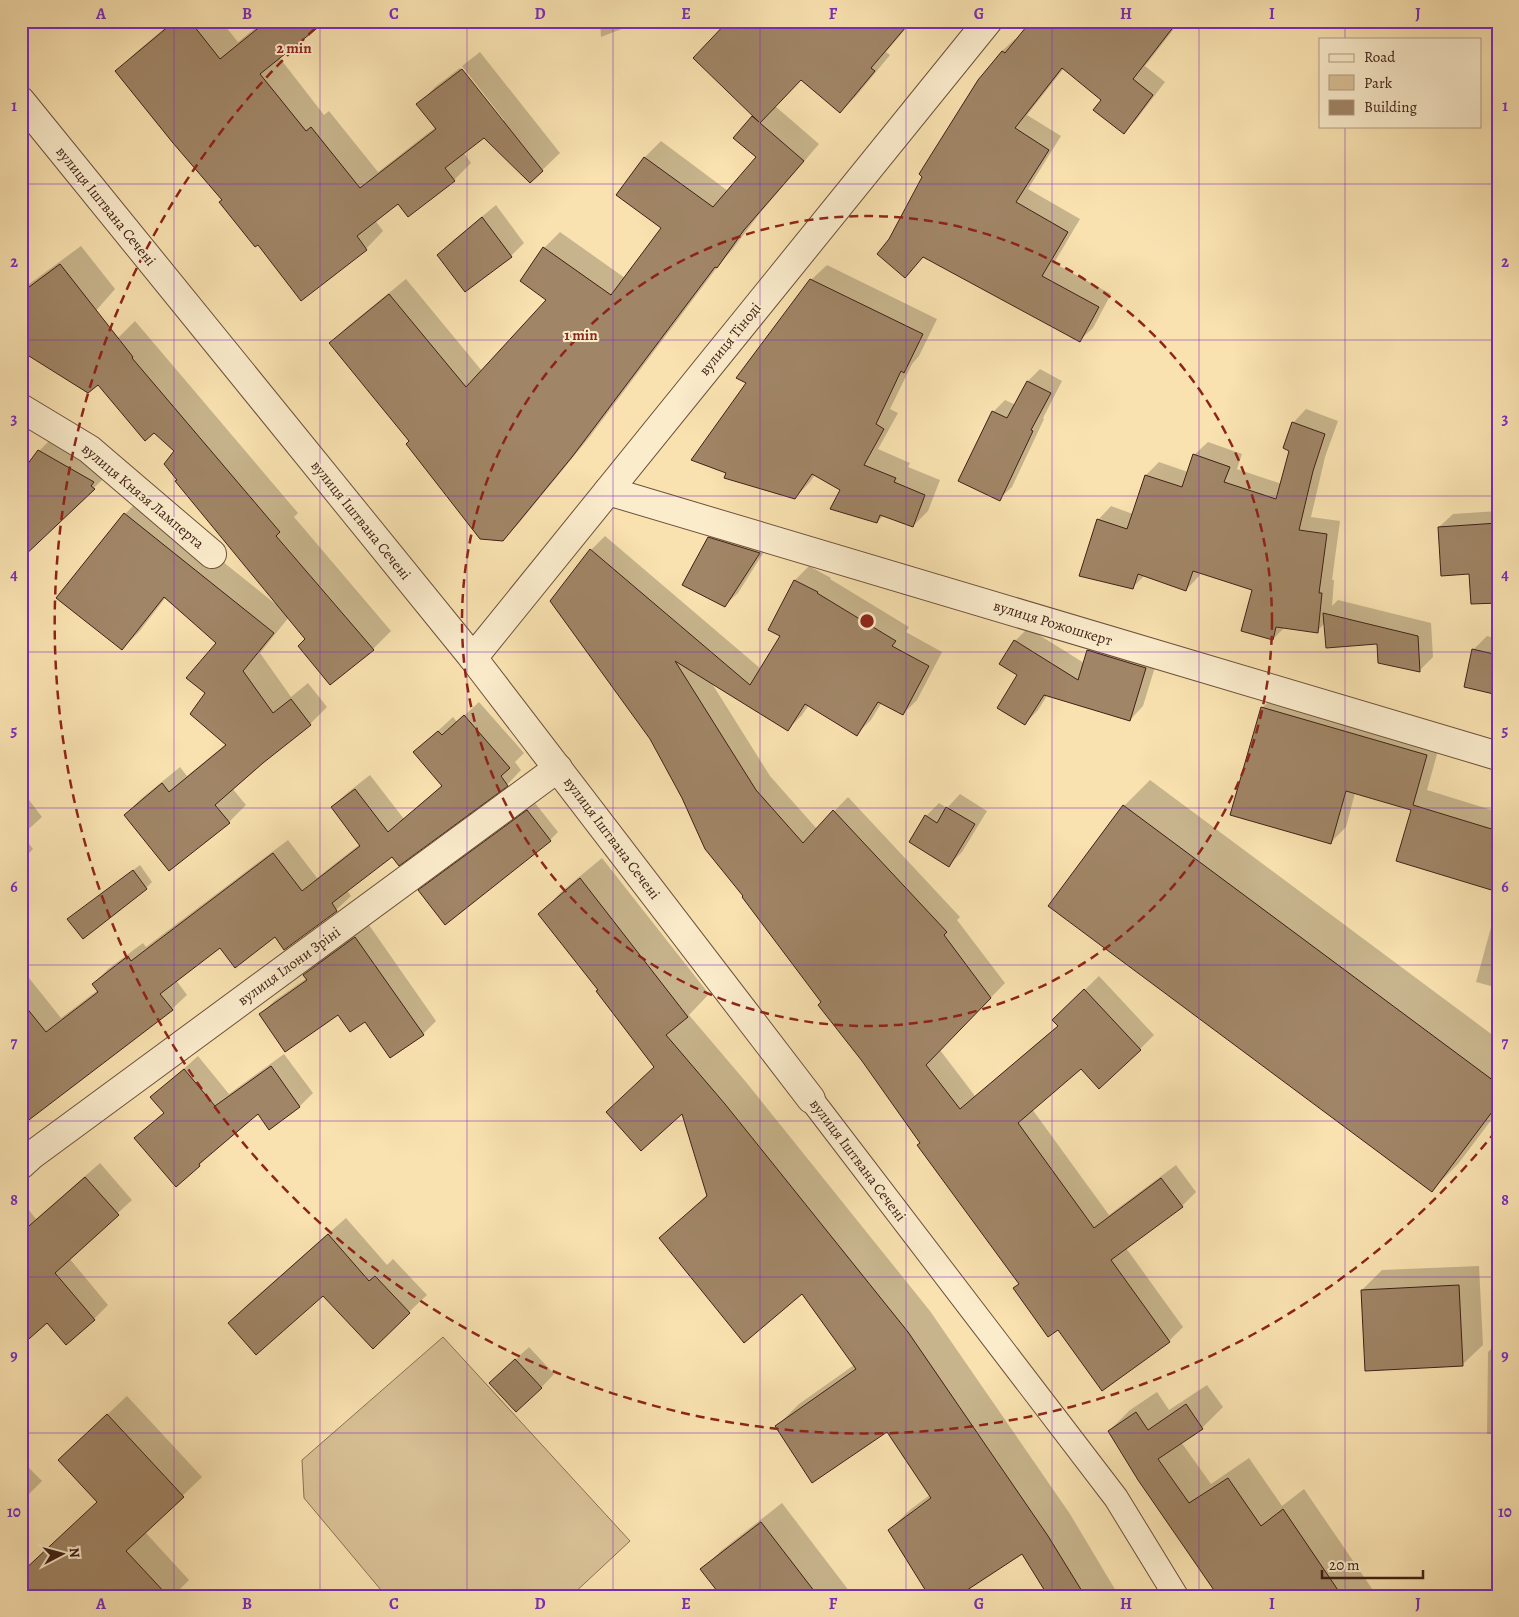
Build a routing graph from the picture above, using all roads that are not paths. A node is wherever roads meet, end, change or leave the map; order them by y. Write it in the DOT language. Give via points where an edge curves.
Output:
graph roads {
  1 [pos="988,21"];
  2 [pos="21,101"];
  3 [pos="21,408"];
  4 [pos="608,491"];
  5 [pos="212,554"];
  6 [pos="473,658"];
  7 [pos="1498,756"];
  8 [pos="558,768"];
  9 [pos="811,1100"];
  10 [pos="21,1166"];
  11 [pos="1176,1596"];
  1 -- 4 [label="street, вулиця Тіноді"];
  2 -- 6 [label="street, вулиця Іштвана Сечені"];
  3 -- 5 [label="street, вулиця Князя Ламперта" via="89,449"];
  4 -- 6 [label="street, вулиця Тіноді"];
  4 -- 7 [label="street, вулиця Рожошкерт"];
  6 -- 8 [label="street, вулиця Іштвана Сечені"];
  8 -- 9 [label="street, вулиця Іштвана Сечені"];
  8 -- 10 [label="street, вулиця Ілони Зріні"];
  9 -- 11 [label="street, вулиця Іштвана Сечені" via="1116,1498"];
}
